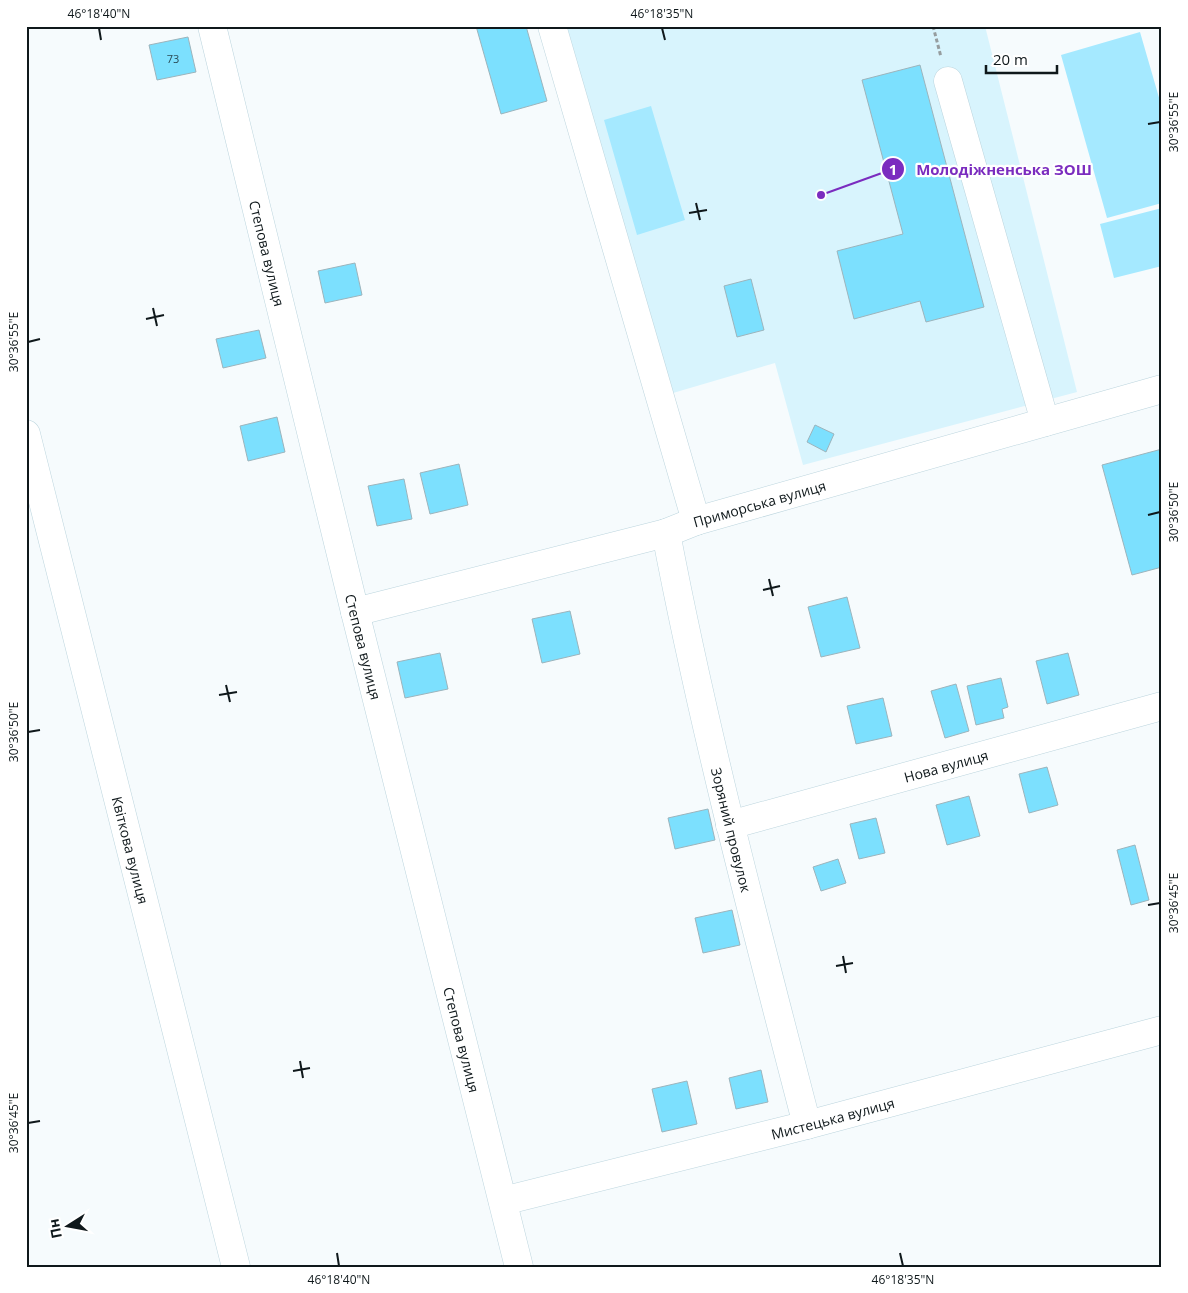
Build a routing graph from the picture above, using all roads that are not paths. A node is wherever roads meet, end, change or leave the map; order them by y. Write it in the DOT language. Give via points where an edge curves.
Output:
graph roads {
  1 [pos="212,26"];
  2 [pos="552,26"];
  3 [pos="948,81"];
  4 [pos="1162,389"];
  5 [pos="1045,422"];
  6 [pos="26,434"];
  7 [pos="696,521"];
  8 [pos="666,533"];
  9 [pos="355,612"];
  10 [pos="1162,706"];
  11 [pos="730,825"];
  12 [pos="1162,1030"];
  13 [pos="807,1125"];
  14 [pos="503,1201"];
  15 [pos="236,1267"];
  16 [pos="519,1267"];
  1 -- 9 [label="street, Степова вулиця"];
  2 -- 7 [label="street"];
  3 -- 5 [label="street"];
  4 -- 5 [label="street, Приморська вулиця"];
  5 -- 7 [label="street, Приморська вулиця"];
  6 -- 15 [label="street, Квіткова вулиця"];
  7 -- 8 [label="street, Приморська вулиця"];
  8 -- 9 [label="street, Приморська вулиця"];
  8 -- 11 [label="street, Зоряний провулок" via="685,632"];
  9 -- 14 [label="street, Степова вулиця"];
  10 -- 11 [label="street, Нова вулиця"];
  11 -- 13 [label="street, Зоряний провулок"];
  12 -- 13 [label="street, Мистецька вулиця"];
  13 -- 14 [label="street, Мистецька вулиця"];
  14 -- 16 [label="street, Степова вулиця"];
}
